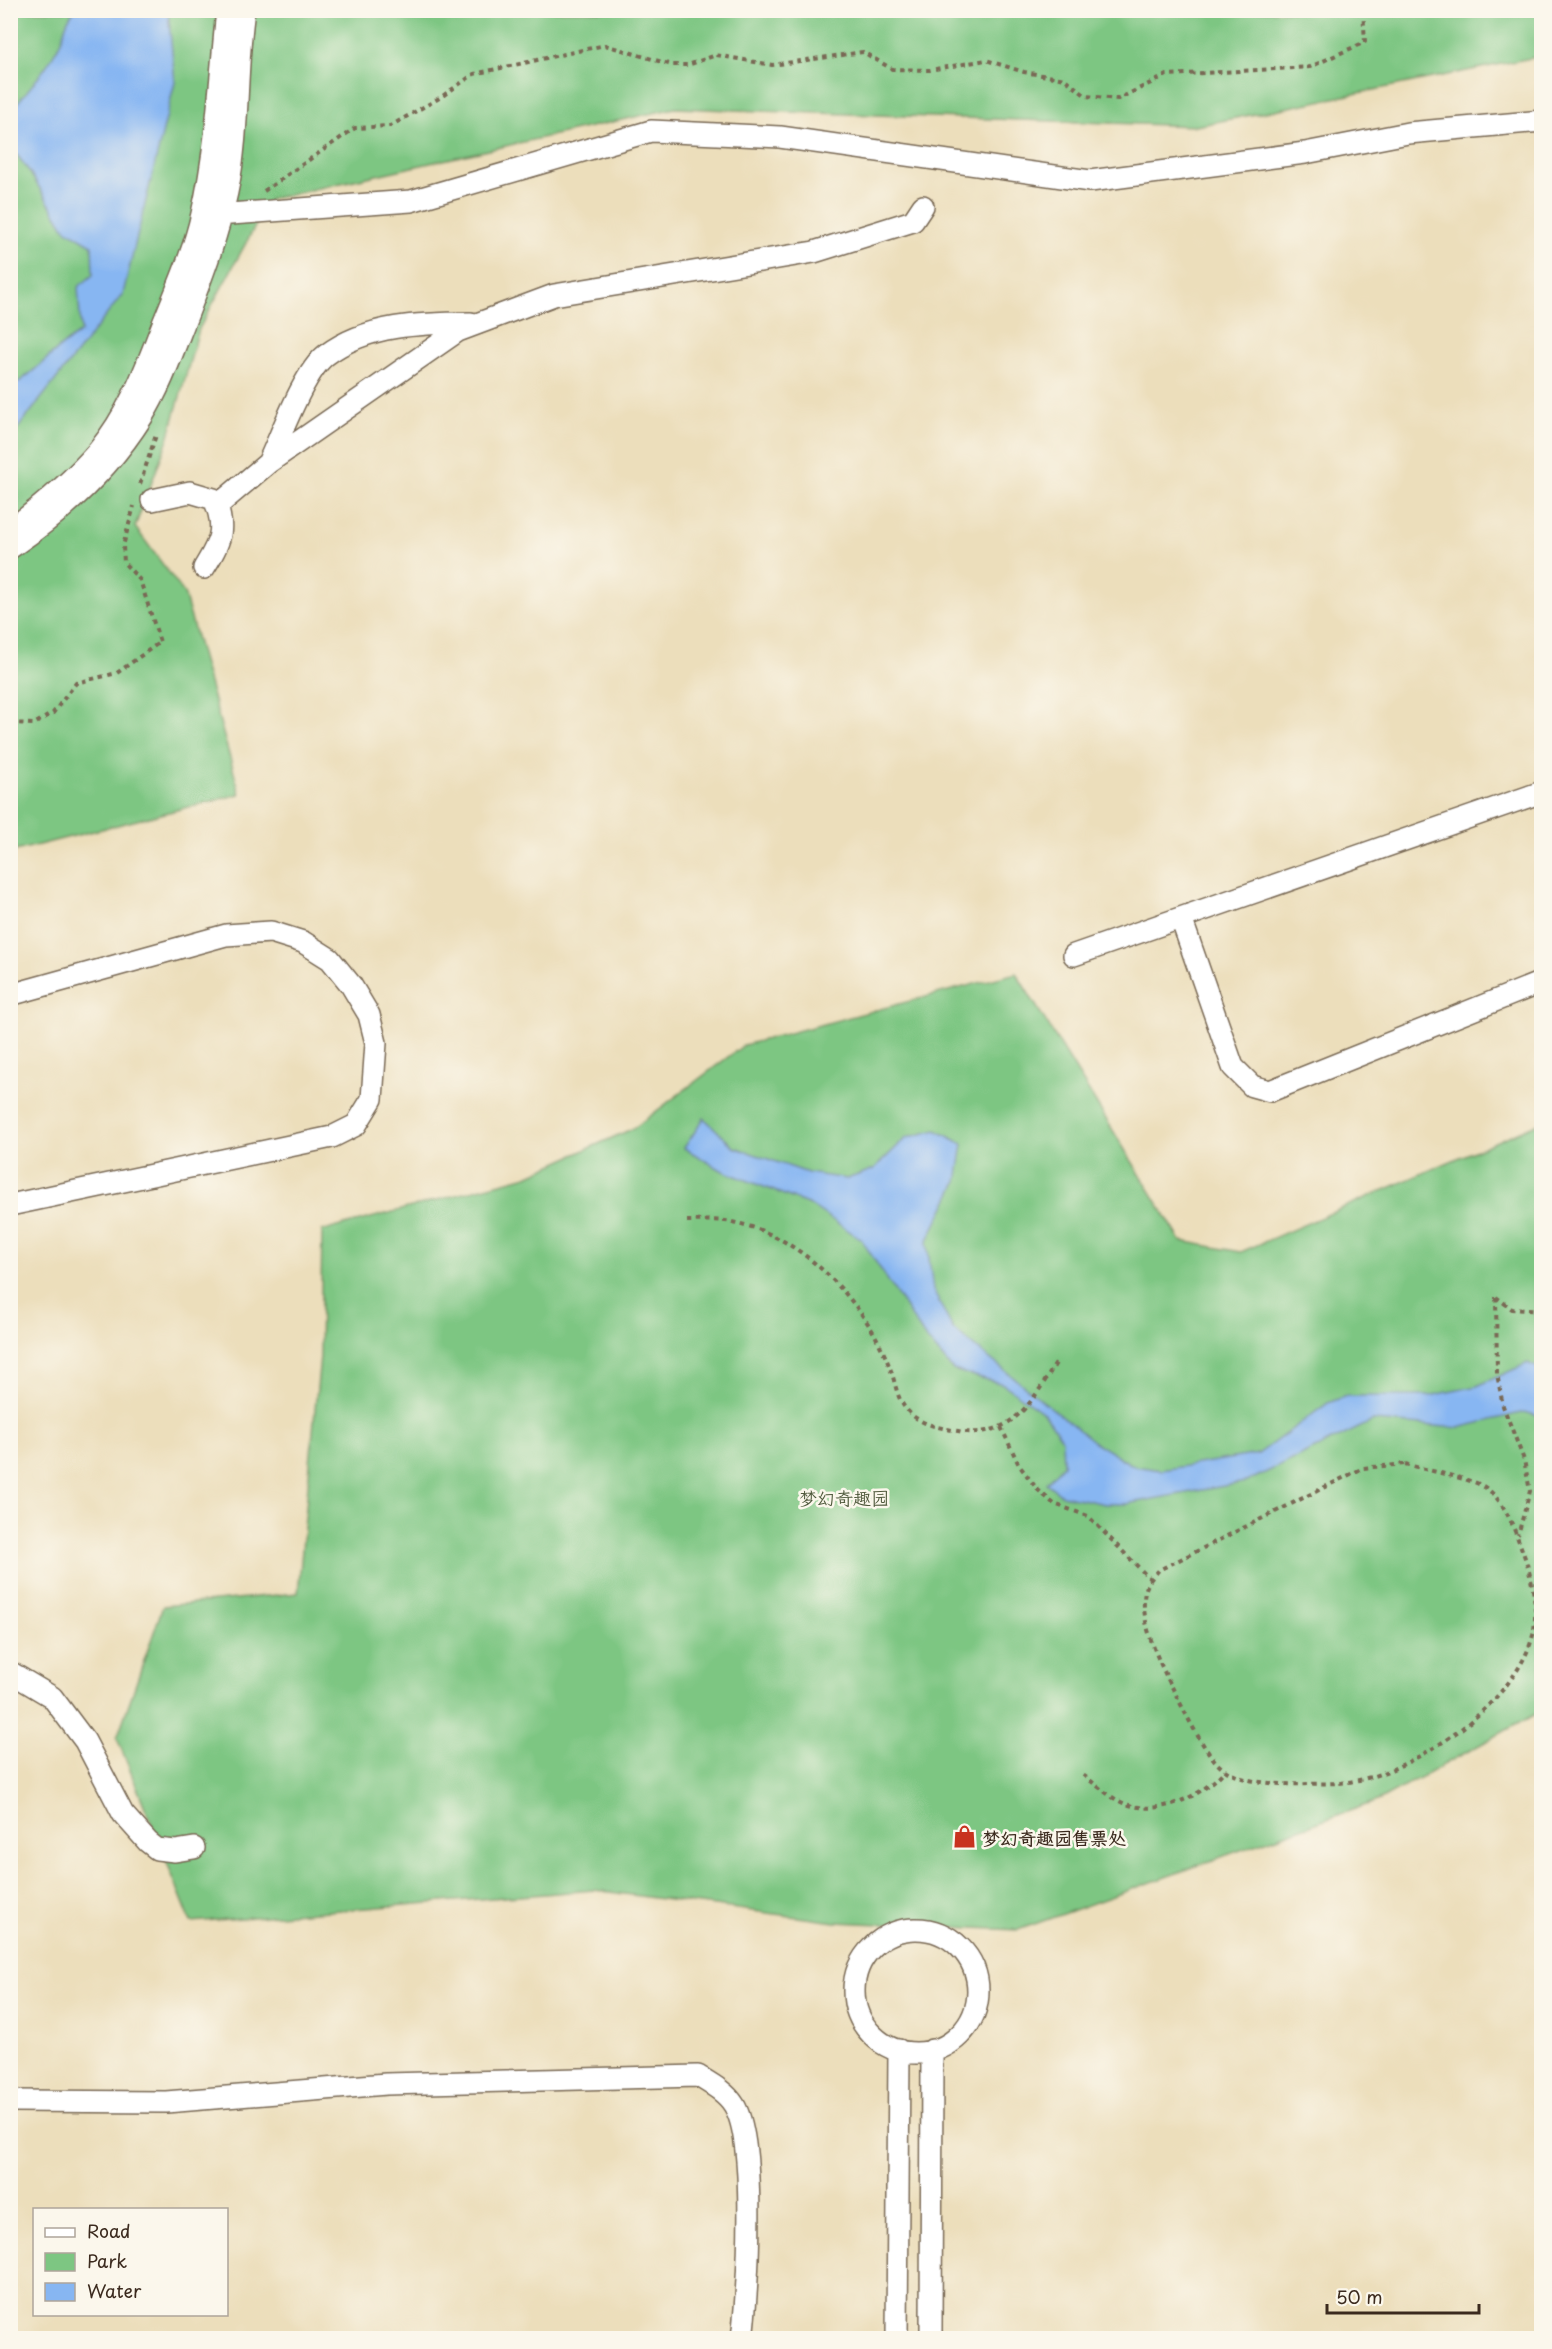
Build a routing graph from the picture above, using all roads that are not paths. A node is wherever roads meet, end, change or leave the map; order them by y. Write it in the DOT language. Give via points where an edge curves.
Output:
graph roads {
  1 [pos="227,10"];
  2 [pos="244,10"];
  3 [pos="1542,121"];
  4 [pos="923,206"];
  5 [pos="212,215"];
  6 [pos="475,323"];
  7 [pos="268,463"];
  8 [pos="152,500"];
  9 [pos="217,506"];
  10 [pos="10,530"];
  11 [pos="10,548"];
  12 [pos="204,568"];
  13 [pos="1542,792"];
  14 [pos="1181,918"];
  15 [pos="1074,955"];
  16 [pos="1542,982"];
  17 [pos="10,995"];
  18 [pos="10,1205"];
  19 [pos="10,1672"];
  20 [pos="194,1848"];
  21 [pos="899,2050"];
  22 [pos="932,2050"];
  23 [pos="10,2102"];
  24 [pos="742,2338"];
  25 [pos="897,2338"];
  26 [pos="931,2338"];
  1 -- 5 [label="street" via="213,157"];
  2 -- 5 [label="street" via="237,120 227,191"];
  3 -- 5 [label="street" via="1408,134 1305,153 1090,181 780,137 651,131 411,201"];
  4 -- 6 [label="street" via="913,221 814,252 554,295"];
  5 -- 10 [label="street" via="123,417 97,452 37,510"];
  5 -- 11 [label="street" via="201,281 164,375 142,416 110,462 67,506"];
  6 -- 7 [label="street"];
  6 -- 7 [label="street" via="418,322 363,335 325,356 302,389"];
  7 -- 9 [label="street"];
  8 -- 9 [label="street" via="190,492 214,499"];
  9 -- 12 [label="street" via="221,515 220,541"];
  13 -- 14 [label="street"];
  14 -- 15 [label="street"];
  14 -- 16 [label="street" via="1233,1067 1252,1086 1270,1090"];
  17 -- 18 [label="street" via="226,935 271,932 303,942 330,959 369,1015 376,1043 372,1099 356,1125 332,1137"];
  19 -- 20 [label="street" via="52,1697 85,1741 123,1814 148,1842 157,1849"];
  21 -- 22 [label="street"];
  21 -- 22 [label="street" via="881,2042 857,2012 856,1974 864,1956 878,1941 895,1932 915,1929 934,1931 952,1940 966,1954 975,1972 978,1992 965,2029"];
  21 -- 25 [label="street"];
  22 -- 26 [label="street"];
  23 -- 24 [label="street" via="166,2102 386,2084 698,2076 718,2088 734,2105 744,2135 747,2302"];
}
